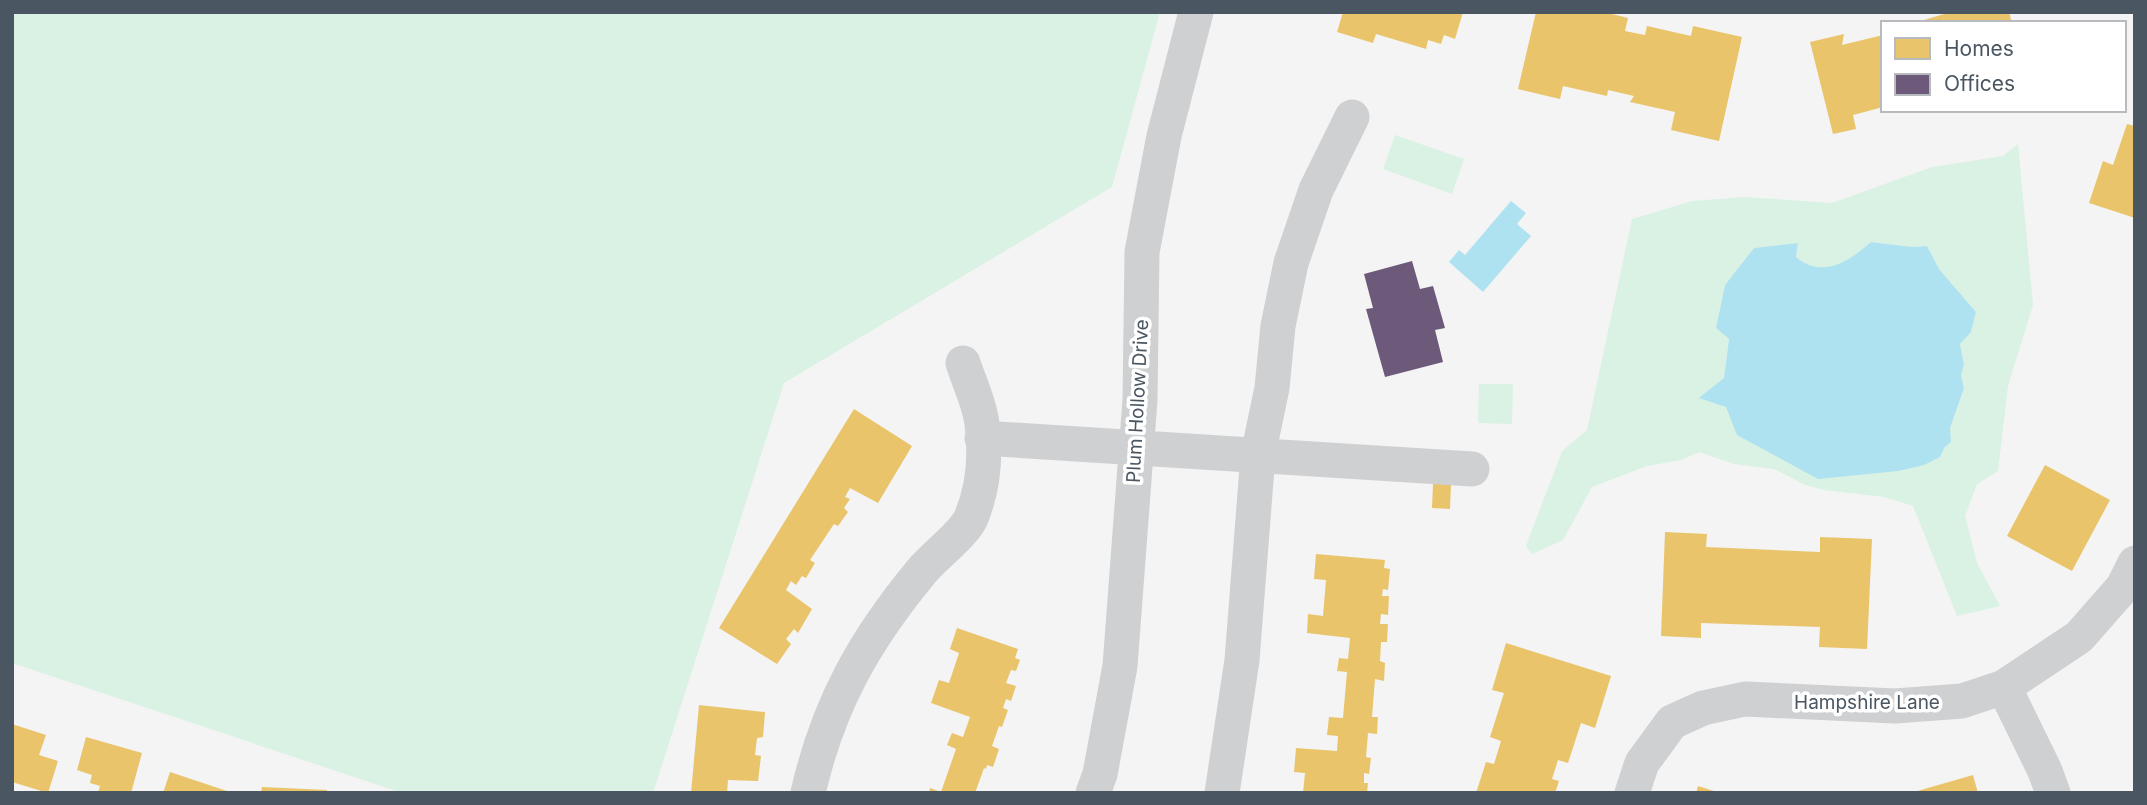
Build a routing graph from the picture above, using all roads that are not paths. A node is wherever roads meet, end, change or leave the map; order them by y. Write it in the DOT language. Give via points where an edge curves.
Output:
graph roads {
  1 [pos="1196,12"];
  2 [pos="1352,117"];
  3 [pos="963,363"];
  4 [pos="982,438"];
  5 [pos="1136,448"];
  6 [pos="1258,455"];
  7 [pos="1472,469"];
  8 [pos="2135,563"];
  9 [pos="2004,687"];
  10 [pos="808,793"];
  11 [pos="1093,793"];
  12 [pos="1222,793"];
  13 [pos="1632,793"];
  14 [pos="2053,793"];
  1 -- 5 [label="street, Plum Hollow Drive" via="1164,136 1142,252"];
  2 -- 6 [label="street" via="1316,190 1291,263"];
  3 -- 4 [label="street" via="982,423"];
  4 -- 5 [label="street"];
  4 -- 10 [label="street" via="983,479 970,521 922,570 880,624 845,683 818,751"];
  5 -- 6 [label="street"];
  5 -- 11 [label="street, Plum Hollow Drive" via="1120,666"];
  6 -- 7 [label="street"];
  6 -- 12 [label="street" via="1242,660"];
  8 -- 9 [label="street, Hampshire Lane" via="2123,586 2079,637"];
  9 -- 13 [label="street, Hampshire Lane" via="1962,701 1895,706 1745,699 1703,708 1672,722 1642,762"];
  9 -- 14 [label="street"];
}
